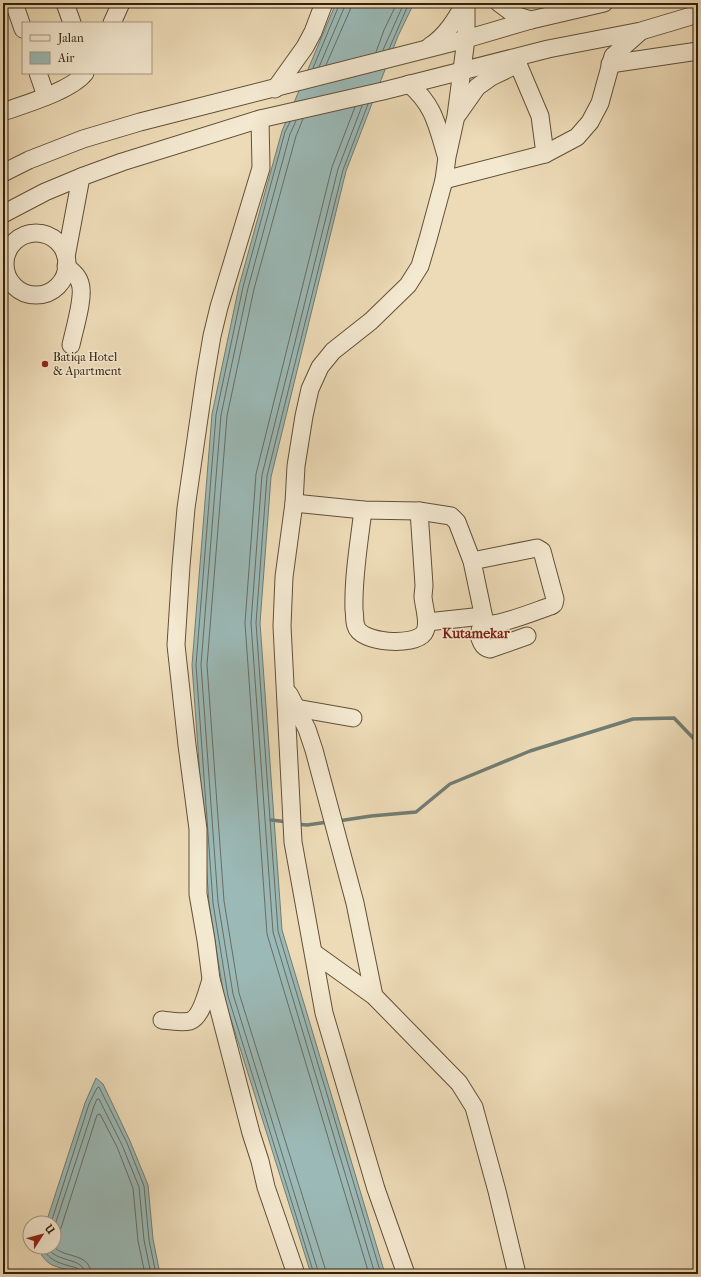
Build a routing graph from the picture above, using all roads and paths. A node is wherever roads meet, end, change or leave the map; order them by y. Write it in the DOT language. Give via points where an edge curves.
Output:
graph roads {
  1 [pos="14,3"];
  2 [pos="65,3"];
  3 [pos="121,3"];
  4 [pos="324,3"];
  5 [pos="466,3"];
  6 [pos="499,3"];
  7 [pos="604,3"];
  8 [pos="698,14"];
  9 [pos="531,20"];
  10 [pos="72,22"];
  11 [pos="112,22"];
  12 [pos="22,26"];
  13 [pos="641,31"];
  14 [pos="466,39"];
  15 [pos="548,49"];
  16 [pos="698,51"];
  17 [pos="418,52"];
  18 [pos="518,64"];
  19 [pos="610,64"];
  20 [pos="463,70"];
  21 [pos="38,74"];
  22 [pos="84,74"];
  23 [pos="405,85"];
  24 [pos="275,89"];
  25 [pos="46,96"];
  26 [pos="3,112"];
  27 [pos="456,116"];
  28 [pos="260,119"];
  29 [pos="545,154"];
  30 [pos="447,157"];
  31 [pos="3,173"];
  32 [pos="81,177"];
  33 [pos="444,180"];
  34 [pos="3,214"];
  35 [pos="7,243"];
  36 [pos="4,262"];
  37 [pos="66,262"];
  38 [pos="71,344"];
  39 [pos="294,502"];
  40 [pos="363,510"];
  41 [pos="419,511"];
  42 [pos="472,561"];
  43 [pos="484,620"];
  44 [pos="426,622"];
  45 [pos="527,636"];
  46 [pos="285,687"];
  47 [pos="296,708"];
  48 [pos="353,718"];
  49 [pos="314,953"];
  50 [pos="211,979"];
  51 [pos="374,996"];
  52 [pos="162,1020"];
  53 [pos="296,1274"];
  54 [pos="406,1274"];
  55 [pos="517,1274"];
  1 -- 12 [label="street"];
  2 -- 10 [label="street"];
  3 -- 11 [label="street"];
  4 -- 24 [label="street" via="305,47"];
  5 -- 14 [label="street"];
  5 -- 17 [label="street" via="438,41"];
  6 -- 9 [label="street" via="516,15"];
  7 -- 9 [label="street"];
  8 -- 13 [label="street"];
  9 -- 14 [label="street"];
  13 -- 15 [label="street"];
  13 -- 19 [label="street" via="613,56"];
  14 -- 17 [label="street"];
  14 -- 20 [label="street"];
  15 -- 18 [label="street"];
  15 -- 20 [label="street"];
  16 -- 19 [label="street"];
  17 -- 24 [label="street"];
  18 -- 27 [label="street" via="477,86"];
  18 -- 29 [label="street" via="540,116"];
  19 -- 29 [label="street" via="600,103 590,122 577,137"];
  20 -- 23 [label="street"];
  20 -- 27 [label="street"];
  21 -- 25 [label="street"];
  22 -- 25 [label="street" via="69,87"];
  23 -- 28 [label="street"];
  23 -- 30 [label="street" via="420,94 428,105"];
  24 -- 31 [label="street" via="83,138"];
  25 -- 26 [label="street"];
  27 -- 30 [label="street"];
  28 -- 32 [label="street"];
  28 -- 50 [label="street" via="261,168 212,336 205,377 186,508 176,645 198,828 198,894"];
  29 -- 33 [label="street"];
  30 -- 33 [label="street"];
  32 -- 34 [label="street"];
  32 -- 37 [label="street"];
  33 -- 39 [label="street" via="420,266 408,285 371,321 333,351 320,367 310,389 304,416 296,466"];
  35 -- 36 [label="street"];
  35 -- 37 [label="street" via="28,234 42,234 62,248"];
  36 -- 37 [label="street" via="10,282 18,290 39,295 58,286 64,277"];
  37 -- 38 [label="street" via="76,274 82,292"];
  39 -- 40 [label="street"];
  39 -- 46 [label="street" via="284,577 282,626"];
  40 -- 41 [label="street"];
  40 -- 44 [label="street" via="354,594 355,625 362,635 376,640 412,641 424,633"];
  41 -- 42 [label="street" via="451,516 457,522"];
  41 -- 44 [label="street"];
  42 -- 43 [label="street"];
  42 -- 43 [label="street" via="540,549 555,599 551,606 520,617 489,625"];
  43 -- 44 [label="street"];
  43 -- 45 [label="street" via="479,633 486,648 490,649"];
  46 -- 47 [label="street"];
  46 -- 49 [label="street" via="293,842"];
  47 -- 48 [label="street"];
  47 -- 51 [label="street" via="307,729 355,903"];
  49 -- 51 [label="street"];
  49 -- 54 [label="street" via="324,1013 376,1189"];
  50 -- 52 [label="street" via="195,1019"];
  50 -- 53 [label="street" via="250,1133"];
  51 -- 55 [label="street" via="459,1083 474,1107"];
}
